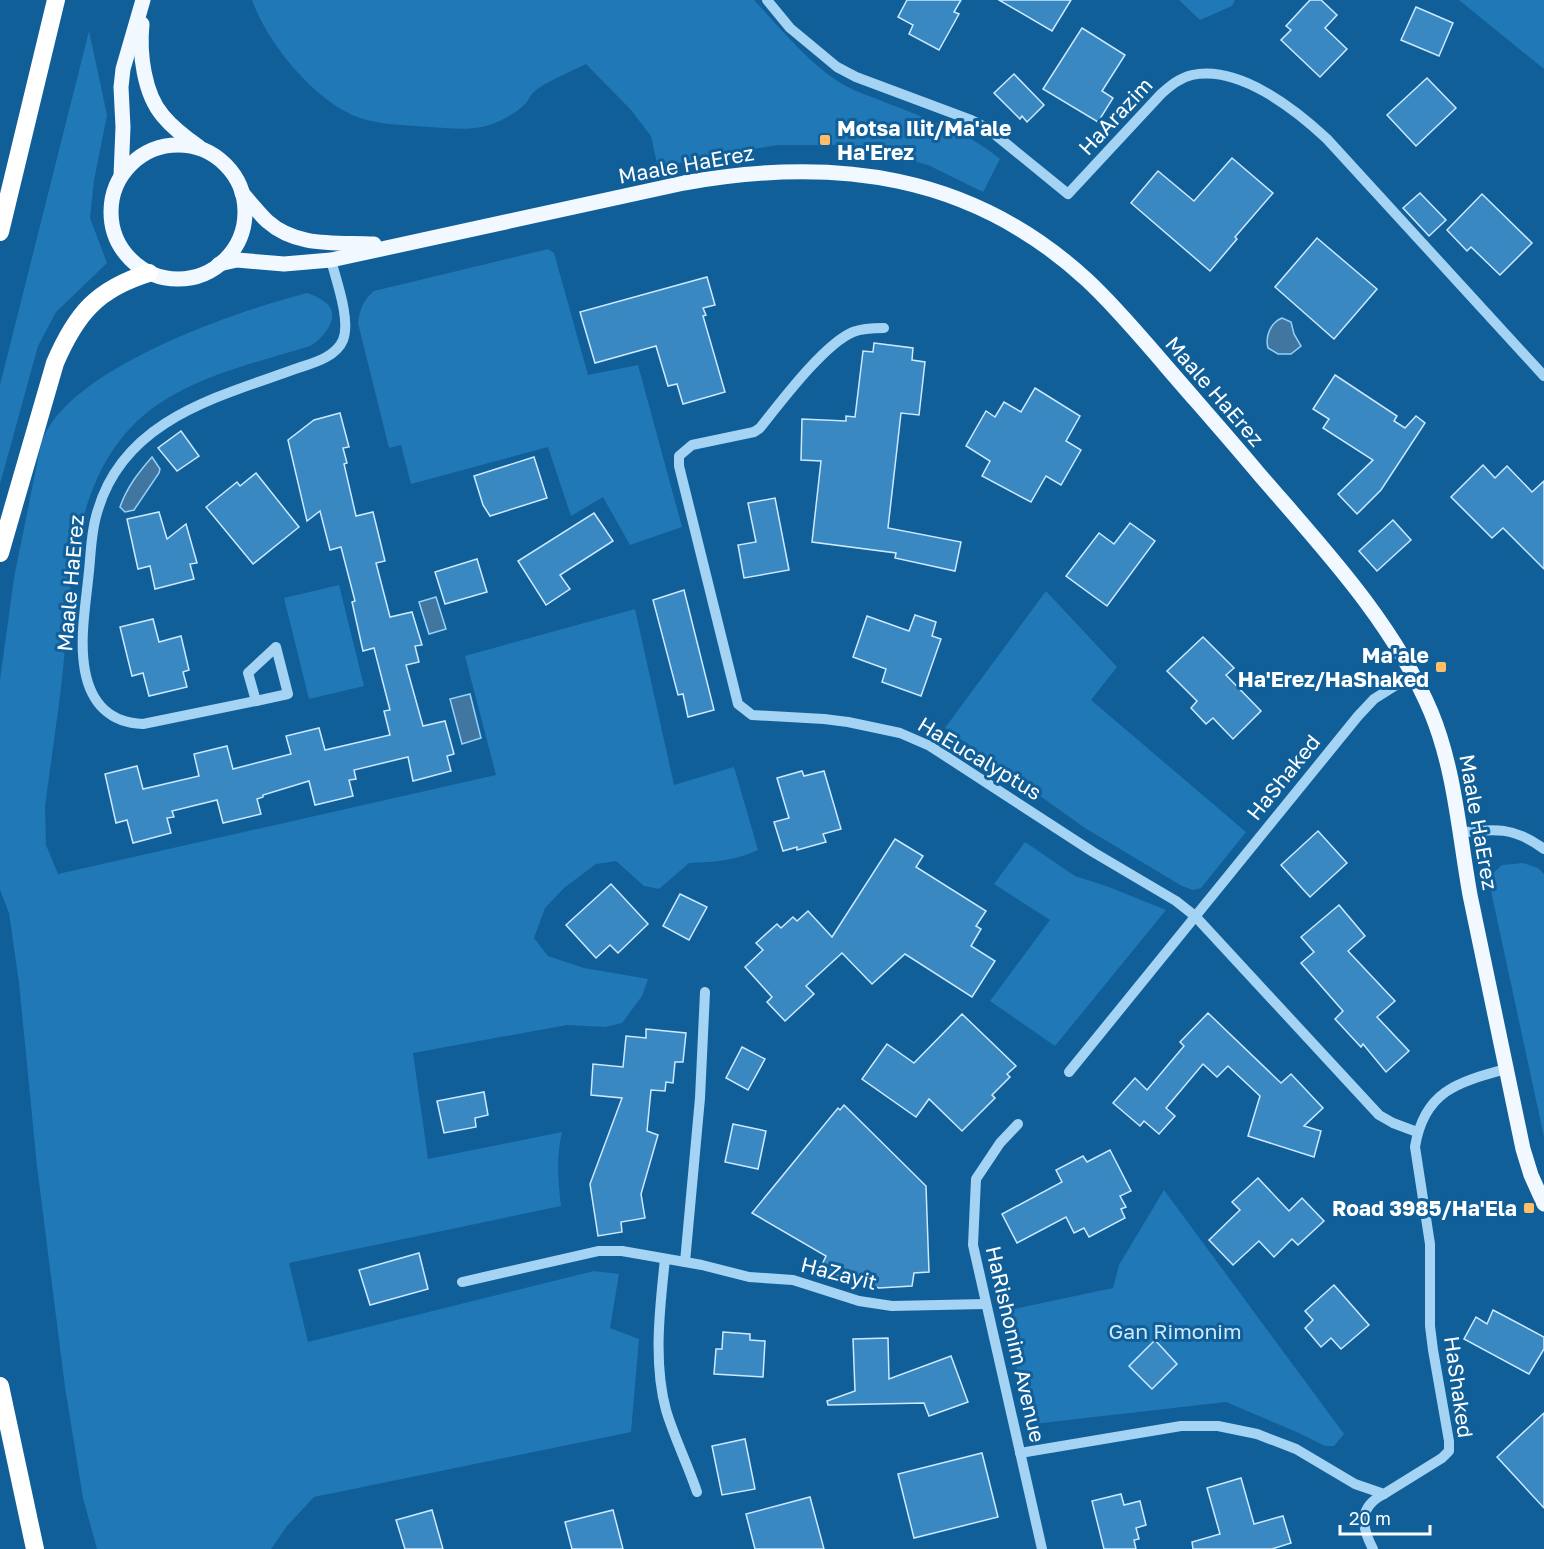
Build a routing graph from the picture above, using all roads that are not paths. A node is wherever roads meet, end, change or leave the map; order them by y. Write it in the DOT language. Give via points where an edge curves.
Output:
graph roads {
  1 [pos="56,0"];
  2 [pos="144,0"];
  3 [pos="767,0"];
  4 [pos="204,150"];
  5 [pos="121,176"];
  6 [pos="242,192"];
  7 [pos="0,232"];
  8 [pos="398,246"];
  9 [pos="331,260"];
  10 [pos="219,264"];
  11 [pos="149,273"];
  12 [pos="885,328"];
  13 [pos="1544,376"];
  14 [pos="0,553"];
  15 [pos="1412,675"];
  16 [pos="256,701"];
  17 [pos="1459,834"];
  18 [pos="1544,849"];
  19 [pos="1195,916"];
  20 [pos="705,992"];
  21 [pos="1506,1069"];
  22 [pos="1069,1072"];
  23 [pos="1018,1124"];
  24 [pos="1417,1132"];
  25 [pos="1544,1204"];
  26 [pos="665,1259"];
  27 [pos="685,1262"];
  28 [pos="462,1281"];
  29 [pos="985,1304"];
  30 [pos="0,1386"];
  31 [pos="1020,1453"];
  32 [pos="698,1492"];
  33 [pos="1384,1494"];
  34 [pos="1039,1548"];
  35 [pos="34,1549"];
  36 [pos="1373,1549"];
  1 -- 7 [label="highway"];
  2 -- 4 [label="main road" via="141,34 151,95 161,114 180,134"];
  2 -- 5 [label="main road" via="123,69"];
  3 -- 13 [label="street, HaArazim" via="790,28 837,67 987,128 1068,194 1175,82 1192,75 1210,74 1265,92 1327,139"];
  4 -- 5 [label="main road" via="186,145 149,151"];
  4 -- 6 [label="main road" via="234,175"];
  5 -- 11 [label="main road" via="113,193 113,230 133,262"];
  6 -- 8 [label="main road, Maale HaErez" via="268,222 290,235 330,244"];
  6 -- 10 [label="main road" via="245,209 241,234"];
  8 -- 9 [label="main road, Maale HaErez"];
  8 -- 15 [label="main road, Maale HaErez" via="719,176 774,171 878,176 924,186 967,202 1049,249 1116,310 1339,568 1387,633"];
  9 -- 10 [label="main road, Maale HaErez" via="284,264 237,260"];
  9 -- 16 [label="street, Maale HaErez" via="345,317 343,340 337,348 319,361 201,404 162,425 132,450 116,471 102,495 93,530 83,657 88,684 100,705 118,719 143,724"];
  10 -- 11 [label="main road" via="201,275 184,279"];
  11 -- 14 [label="highway" via="114,286 97,298 67,335 55,363"];
  12 -- 19 [label="street, HaEucalyptus" via="852,333 831,346 754,432 692,445 679,456 738,704 752,715 866,725 930,746"];
  15 -- 17 [label="main road, Maale HaErez" via="1444,751"];
  15 -- 19 [label="street, HaShaked" via="1363,710"];
  16 -- 16 [label="street, Maale HaErez" via="288,694 276,647 248,673"];
  17 -- 18 [label="street" via="1500,829 1525,837"];
  17 -- 21 [label="main road, Maale HaErez"];
  19 -- 22 [label="street"];
  19 -- 24 [label="street, HaEucalyptus" via="1379,1115"];
  20 -- 27 [label="street"];
  21 -- 24 [label="street, HaShaked" via="1462,1081 1442,1094 1430,1106"];
  21 -- 25 [label="main road, Maale HaErez" via="1523,1149"];
  23 -- 29 [label="street, HaRishonim Avenue" via="976,1179 973,1245"];
  24 -- 33 [label="street, HaShaked" via="1415,1147 1430,1244 1430,1326 1449,1451"];
  26 -- 27 [label="street, HaZayit"];
  26 -- 28 [label="street, HaZayit" via="598,1251"];
  26 -- 32 [label="street" via="659,1315 663,1389 666,1410"];
  27 -- 29 [label="street, HaZayit" via="749,1277 793,1280 859,1301 892,1306"];
  29 -- 31 [label="street, HaRishonim Avenue"];
  30 -- 35 [label="highway"];
  31 -- 33 [label="street" via="1181,1426 1218,1426 1257,1434 1296,1449 1355,1484"];
  31 -- 34 [label="street, HaRishonim Avenue"];
  33 -- 36 [label="street" via="1366,1510 1363,1520"];
}
